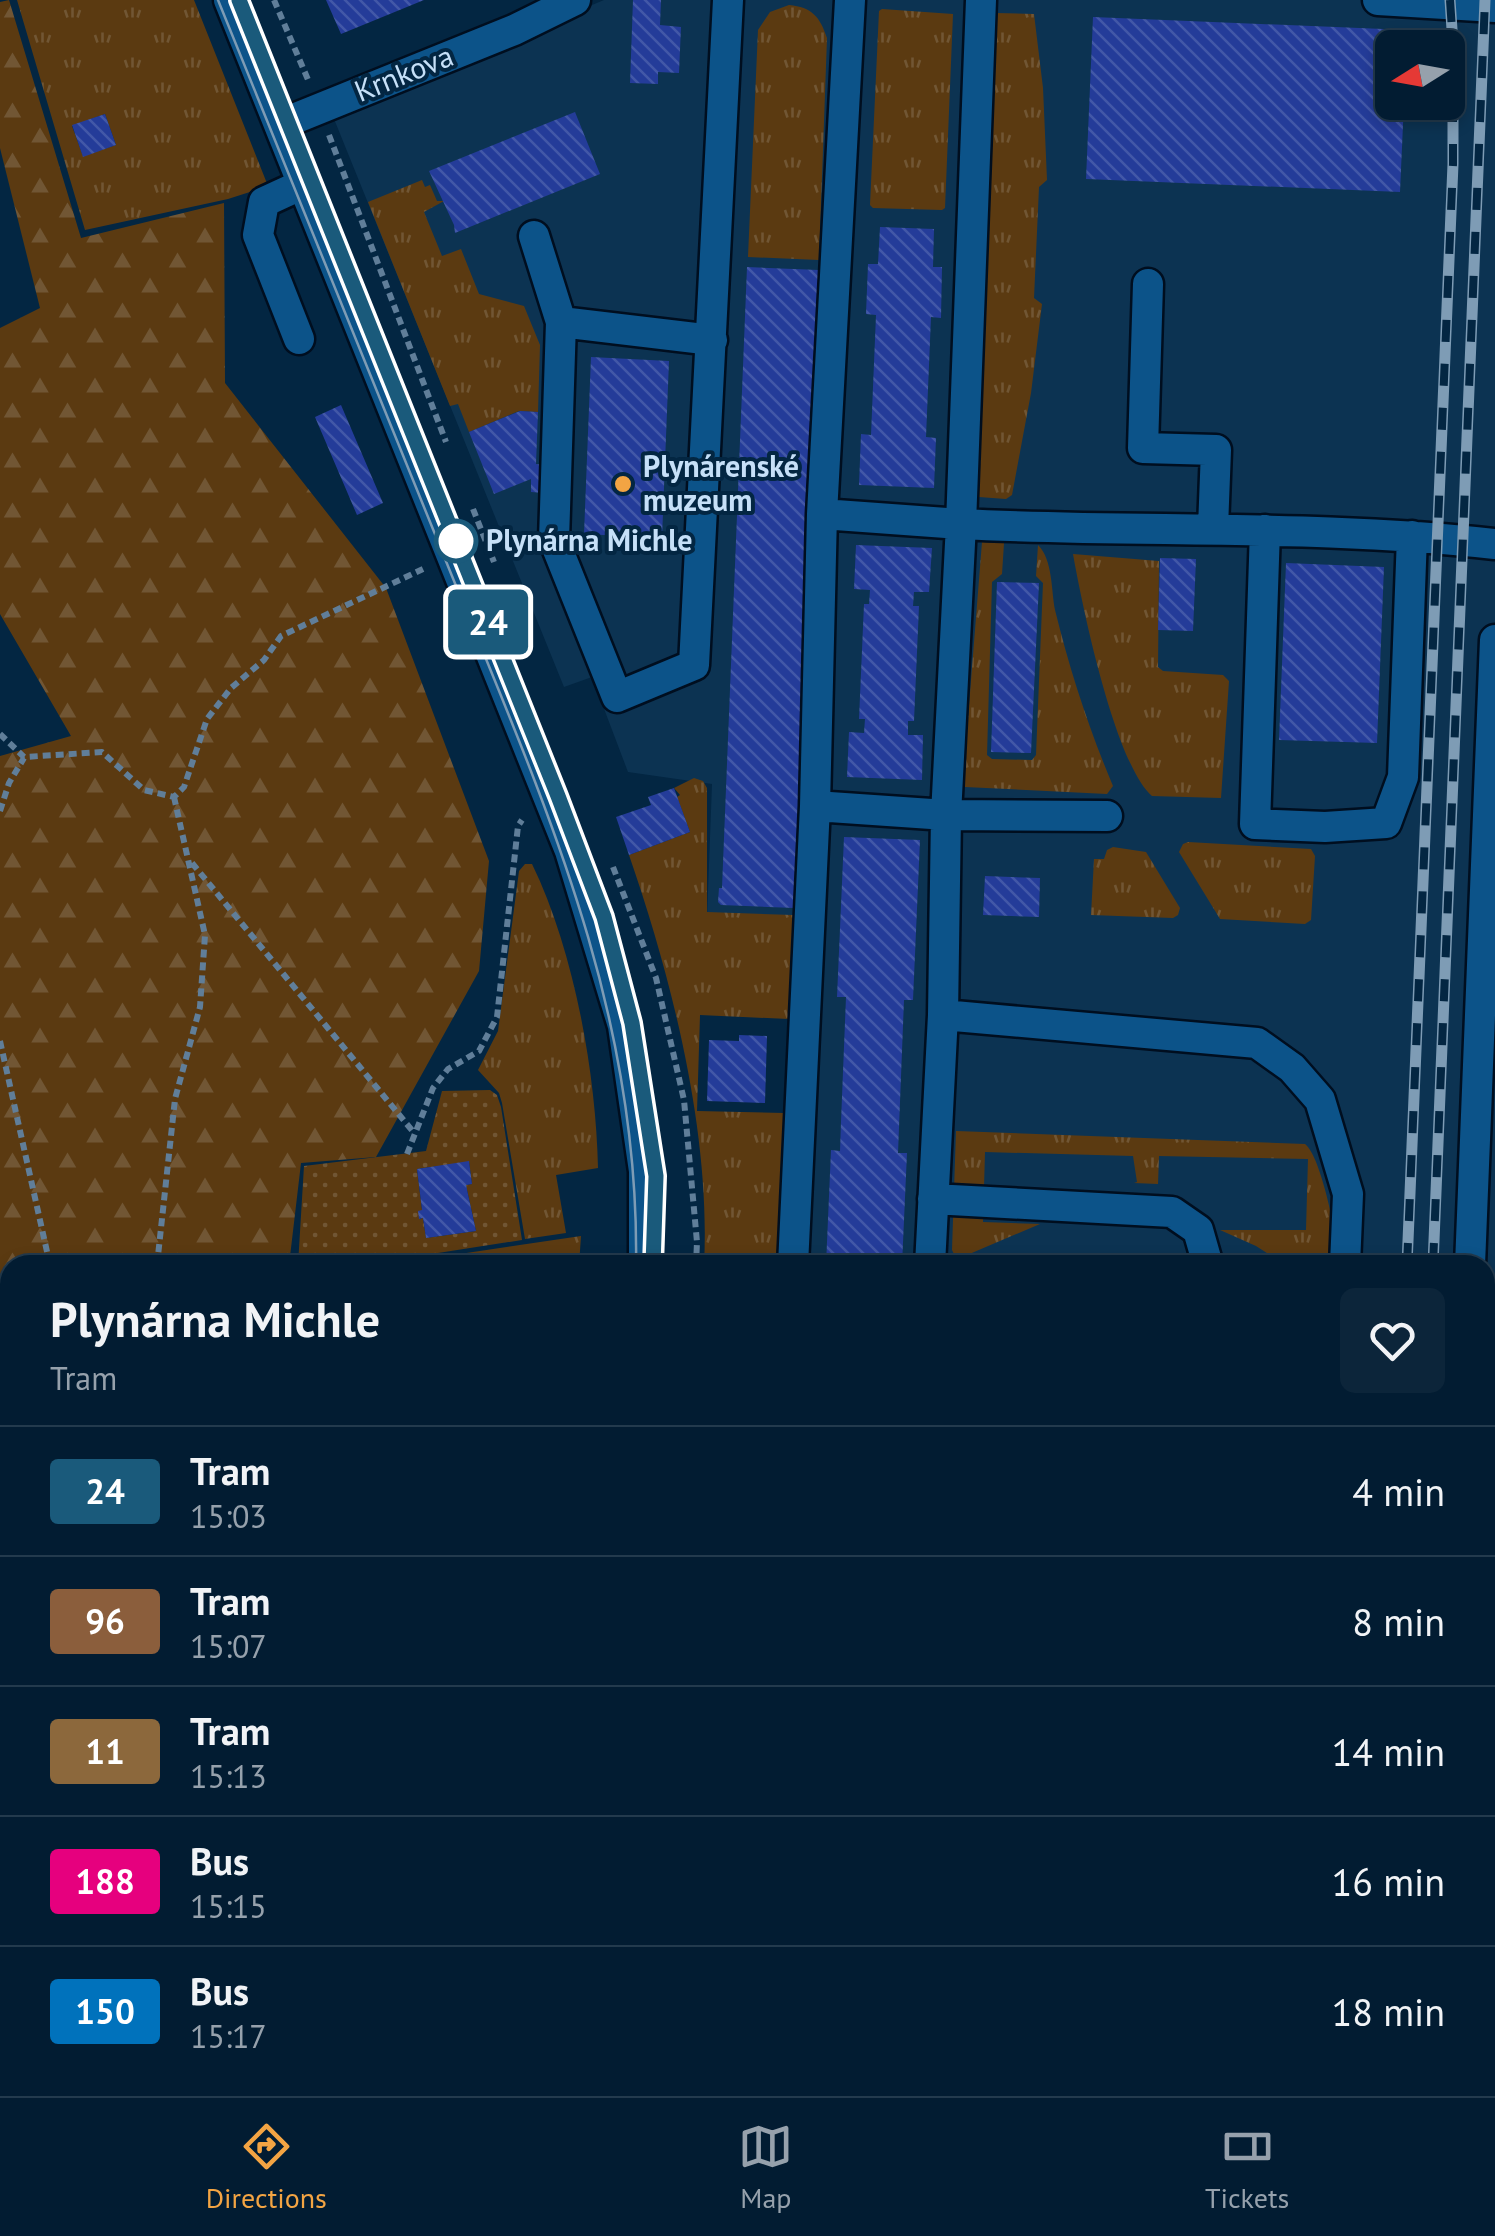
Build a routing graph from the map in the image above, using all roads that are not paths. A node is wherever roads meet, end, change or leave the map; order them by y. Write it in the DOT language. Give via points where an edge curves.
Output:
graph roads {
  1 [pos="229,0"];
  2 [pos="576,0"];
  3 [pos="728,0"];
  4 [pos="850,0"];
  5 [pos="981,0"];
  6 [pos="1378,0"];
  7 [pos="1495,7"];
  8 [pos="526,12"];
  9 [pos="279,126"];
  10 [pos="303,184"];
  11 [pos="534,236"];
  12 [pos="1148,284"];
  13 [pos="561,322"];
  14 [pos="299,339"];
  15 [pos="712,340"];
  16 [pos="822,514"];
  17 [pos="962,524"];
  18 [pos="1213,528"];
  19 [pos="1265,530"];
  20 [pos="1412,536"];
  21 [pos="1495,544"];
  22 [pos="1495,640"];
  23 [pos="814,806"];
  24 [pos="946,814"];
  25 [pos="1107,816"];
  26 [pos="943,1016"];
  27 [pos="1487,1041"];
  28 [pos="933,1199"];
  29 [pos="644,1255"];
  30 [pos="792,1255"];
  31 [pos="930,1255"];
  32 [pos="1205,1255"];
  33 [pos="1345,1255"];
  34 [pos="1471,1255"];
  1 -- 9 [label="street"];
  2 -- 8 [label="street, Krnkova"];
  3 -- 15 [label="street"];
  4 -- 16 [label="street"];
  5 -- 17 [label="street"];
  6 -- 7 [label="street"];
  8 -- 9 [label="street, Krnkova"];
  9 -- 10 [label="street"];
  10 -- 14 [label="street" via="264,202 258,235"];
  10 -- 29 [label="street" via="570,850 623,1026 644,1171"];
  11 -- 13 [label="street"];
  12 -- 18 [label="street" via="1144,448 1216,450"];
  13 -- 15 [label="street"];
  13 -- 15 [label="street" via="554,540 617,697 694,665"];
  16 -- 17 [label="street"];
  16 -- 23 [label="street"];
  17 -- 18 [label="street"];
  17 -- 24 [label="street"];
  18 -- 19 [label="street"];
  19 -- 20 [label="street"];
  19 -- 20 [label="street" via="1255,824 1386,822 1403,778"];
  20 -- 21 [label="street"];
  22 -- 27 [label="street"];
  23 -- 24 [label="street"];
  23 -- 30 [label="street"];
  24 -- 25 [label="street"];
  24 -- 26 [label="street"];
  26 -- 28 [label="street"];
  26 -- 33 [label="street" via="1256,1043 1292,1068 1320,1100 1348,1194"];
  27 -- 34 [label="street"];
  28 -- 31 [label="street"];
  28 -- 32 [label="street" via="1172,1212 1198,1230"];
}
